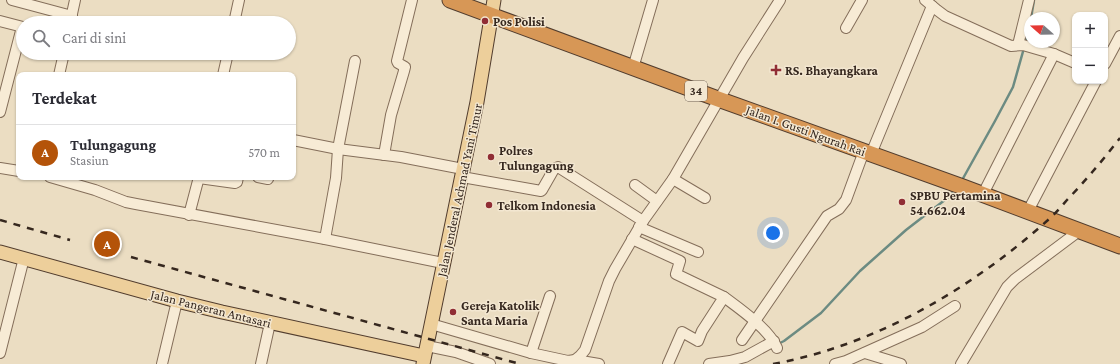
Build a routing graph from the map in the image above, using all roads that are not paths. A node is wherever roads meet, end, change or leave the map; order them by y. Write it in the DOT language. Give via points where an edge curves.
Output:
graph roads {
  1 [pos="12,0"];
  2 [pos="75,0"];
  3 [pos="239,0"];
  4 [pos="412,0"];
  5 [pos="450,0"];
  6 [pos="494,0"];
  7 [pos="653,0"];
  8 [pos="780,0"];
  9 [pos="862,0"];
  10 [pos="1029,0"];
  11 [pos="929,3"];
  12 [pos="491,15"];
  13 [pos="59,16"];
  14 [pos="72,16"];
  15 [pos="236,16"];
  16 [pos="0,20"];
  17 [pos="16,25"];
  18 [pos="846,28"];
  19 [pos="1120,36"];
  20 [pos="1023,45"];
  21 [pos="16,53"];
  22 [pos="1054,54"];
  23 [pos="1108,58"];
  24 [pos="62,60"];
  25 [pos="226,60"];
  26 [pos="355,61"];
  27 [pos="1072,62"];
  28 [pos="633,68"];
  29 [pos="60,72"];
  30 [pos="224,72"];
  31 [pos="1094,84"];
  32 [pos="718,99"];
  33 [pos="0,112"];
  34 [pos="296,141"];
  35 [pos="338,149"];
  36 [pos="867,152"];
  37 [pos="384,155"];
  38 [pos="0,168"];
  39 [pos="16,171"];
  40 [pos="463,173"];
  41 [pos="673,179"];
  42 [pos="60,180"];
  43 [pos="198,180"];
  44 [pos="217,180"];
  45 [pos="237,180"];
  46 [pos="635,185"];
  47 [pos="983,194"];
  48 [pos="705,198"];
  49 [pos="657,200"];
  50 [pos="1028,211"];
  51 [pos="189,215"];
  52 [pos="641,224"];
  53 [pos="1069,227"];
  54 [pos="632,239"];
  55 [pos="324,240"];
  56 [pos="1120,246"];
  57 [pos="0,252"];
  58 [pos="698,252"];
  59 [pos="24,258"];
  60 [pos="443,263"];
  61 [pos="550,296"];
  62 [pos="724,297"];
  63 [pos="178,301"];
  64 [pos="955,306"];
  65 [pos="755,321"];
  66 [pos="270,323"];
  67 [pos="432,324"];
  68 [pos="742,340"];
  69 [pos="0,353"];
  70 [pos="531,353"];
  71 [pos="865,353"];
  72 [pos="424,356"];
  73 [pos="575,360"];
  74 [pos="162,364"];
  75 [pos="261,364"];
  76 [pos="490,364"];
  77 [pos="599,364"];
  78 [pos="668,364"];
  79 [pos="709,364"];
  80 [pos="835,364"];
  81 [pos="901,364"];
  82 [pos="961,364"];
  1 -- 13 [label="street"];
  2 -- 14 [label="street"];
  3 -- 15 [label="street"];
  4 -- 37 [label="street" via="397,60 398,64 405,67 391,116"];
  5 -- 12 [label="highway, Jalan I. Gusti Ngurah Rai"];
  6 -- 12 [label="main road, Jalan Jenderal Achmad Yani Timur"];
  7 -- 28 [label="street"];
  8 -- 32 [label="street"];
  9 -- 18 [label="street"];
  10 -- 20 [label="street"];
  11 -- 20 [label="street" via="945,16 984,34 1011,46"];
  11 -- 36 [label="street"];
  12 -- 28 [label="highway, Jalan I. Gusti Ngurah Rai / 34"];
  12 -- 40 [label="main road, Jalan Jenderal Achmad Yani Timur"];
  16 -- 17 [label="street"];
  19 -- 23 [label="street"];
  20 -- 22 [label="street"];
  21 -- 33 [label="street"];
  22 -- 27 [label="street"];
  22 -- 47 [label="street"];
  24 -- 29 [label="street"];
  25 -- 30 [label="street"];
  26 -- 35 [label="street"];
  28 -- 32 [label="highway, Jalan I. Gusti Ngurah Rai / 34"];
  31 -- 50 [label="street"];
  32 -- 36 [label="highway, Jalan I. Gusti Ngurah Rai / 34"];
  32 -- 41 [label="street"];
  34 -- 35 [label="street"];
  35 -- 37 [label="street"];
  35 -- 55 [label="street" via="336,178"];
  36 -- 47 [label="highway, Jalan I. Gusti Ngurah Rai / 34"];
  36 -- 65 [label="street" via="846,200 839,209 827,216"];
  37 -- 40 [label="street"];
  38 -- 39 [label="street"];
  40 -- 52 [label="street" via="542,190 554,169 558,167"];
  40 -- 60 [label="main road, Jalan Jenderal Achmad Yani Timur"];
  41 -- 48 [label="street"];
  41 -- 49 [label="street"];
  42 -- 51 [label="street" via="126,202"];
  43 -- 51 [label="street"];
  44 -- 45 [label="street" via="235,183"];
  46 -- 49 [label="street"];
  47 -- 50 [label="highway, Jalan I. Gusti Ngurah Rai / 34"];
  49 -- 52 [label="street"];
  50 -- 53 [label="highway, Jalan I. Gusti Ngurah Rai / 34"];
  51 -- 55 [label="street"];
  52 -- 54 [label="street"];
  52 -- 58 [label="street"];
  53 -- 56 [label="highway, Jalan I. Gusti Ngurah Rai / 34"];
  53 -- 82 [label="street" via="1006,287"];
  54 -- 62 [label="street" via="680,261 676,274"];
  54 -- 73 [label="street" via="615,269 585,350"];
  55 -- 60 [label="street"];
  57 -- 59 [label="main road, Jalan Pangeran Antasari"];
  59 -- 63 [label="main road, Jalan Pangeran Antasari"];
  59 -- 69 [label="street"];
  60 -- 67 [label="main road, Jalan Jenderal Achmad Yani Timur"];
  61 -- 70 [label="street"];
  62 -- 65 [label="street"];
  62 -- 78 [label="street" via="698,341 682,332"];
  63 -- 66 [label="main road, Jalan Pangeran Antasari"];
  63 -- 74 [label="street"];
  64 -- 71 [label="street" via="922,327"];
  65 -- 68 [label="street"];
  65 -- 79 [label="street" via="776,344 745,357"];
  66 -- 72 [label="main road, Jalan Pangeran Antasari"];
  66 -- 75 [label="street"];
  67 -- 70 [label="street"];
  67 -- 72 [label="main road, Jalan Jenderal Achmad Yani Timur"];
  70 -- 73 [label="street" via="568,361"];
  71 -- 80 [label="street"];
  71 -- 81 [label="street"];
  72 -- 76 [label="street" via="456,352"];
  73 -- 77 [label="street"];
}
